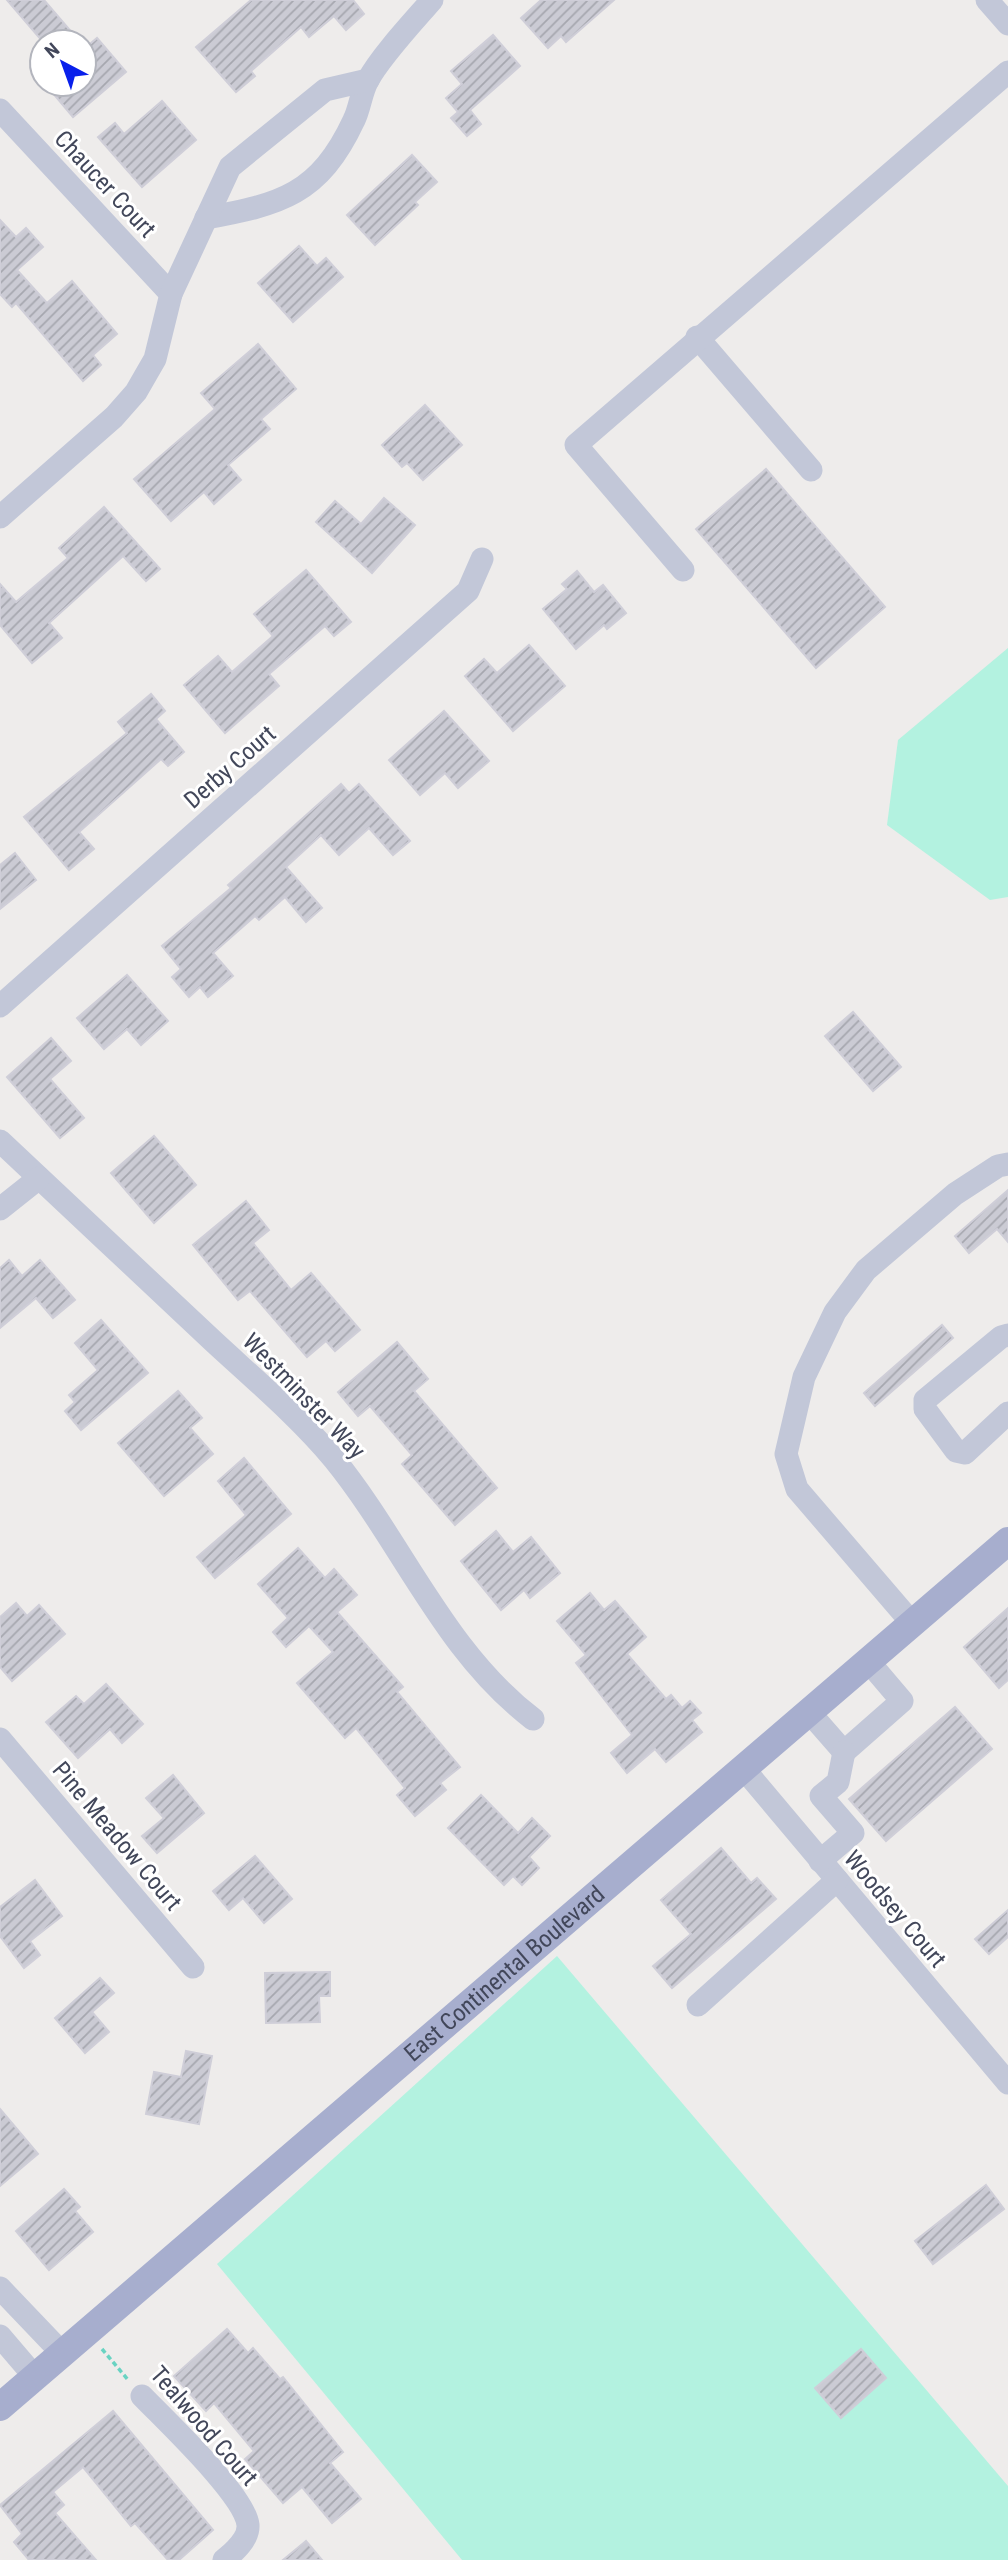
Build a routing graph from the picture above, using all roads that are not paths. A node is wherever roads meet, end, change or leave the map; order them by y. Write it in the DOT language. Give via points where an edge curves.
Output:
graph roads {
  1 [pos="432,0"];
  2 [pos="987,0"];
  3 [pos="1008,24"];
  4 [pos="1008,72"];
  5 [pos="368,80"];
  6 [pos="0,110"];
  7 [pos="206,218"];
  8 [pos="171,294"];
  9 [pos="697,337"];
  10 [pos="811,470"];
  11 [pos="0,516"];
  12 [pos="482,559"];
  13 [pos="682,570"];
  14 [pos="0,1006"];
  15 [pos="0,1141"];
  16 [pos="1008,1164"];
  17 [pos="38,1178"];
  18 [pos="0,1209"];
  19 [pos="1008,1335"];
  20 [pos="1008,1413"];
  21 [pos="1008,1541"];
  22 [pos="912,1623"];
  23 [pos="868,1661"];
  24 [pos="809,1712"];
  25 [pos="533,1718"];
  26 [pos="0,1739"];
  27 [pos="844,1752"];
  28 [pos="743,1768"];
  29 [pos="820,1861"];
  30 [pos="837,1880"];
  31 [pos="193,1968"];
  32 [pos="698,2005"];
  33 [pos="1008,2083"];
  34 [pos="0,2288"];
  35 [pos="0,2336"];
  36 [pos="62,2353"];
  37 [pos="35,2377"];
  38 [pos="142,2396"];
  39 [pos="0,2407"];
  40 [pos="224,2560"];
  1 -- 5 [label="street"];
  2 -- 3 [label="street"];
  4 -- 9 [label="street"];
  5 -- 7 [label="street" via="325,90 230,167"];
  5 -- 7 [label="street" via="354,120 331,160 295,195 262,208"];
  6 -- 8 [label="street, Chaucer Court"];
  7 -- 8 [label="street"];
  8 -- 11 [label="street" via="155,359 136,392"];
  9 -- 10 [label="street"];
  9 -- 13 [label="street" via="576,445"];
  12 -- 14 [label="street, Derby Court" via="468,591"];
  15 -- 17 [label="street, Westminster Way"];
  16 -- 22 [label="street" via="955,1194 866,1270 835,1312 804,1377 786,1454 797,1489"];
  17 -- 18 [label="street"];
  17 -- 25 [label="street, Westminster Way" via="302,1424 369,1505 442,1621 475,1664 501,1695"];
  19 -- 20 [label="street" via="1001,1336 925,1401 925,1409 956,1451 965,1453"];
  21 -- 22 [label="main road, East Continental Boulevard"];
  22 -- 23 [label="main road, East Continental Boulevard"];
  23 -- 24 [label="main road, East Continental Boulevard"];
  23 -- 27 [label="street" via="902,1701"];
  24 -- 27 [label="street"];
  24 -- 28 [label="main road, East Continental Boulevard"];
  26 -- 31 [label="street, Pine Meadow Court"];
  27 -- 29 [label="street" via="838,1782 821,1796 853,1833"];
  28 -- 29 [label="street, Woodsey Court"];
  28 -- 36 [label="main road, East Continental Boulevard"];
  29 -- 30 [label="street, Woodsey Court"];
  30 -- 32 [label="street"];
  30 -- 33 [label="street, Woodsey Court"];
  34 -- 36 [label="street"];
  35 -- 37 [label="street"];
  36 -- 37 [label="main road, East Continental Boulevard"];
  37 -- 39 [label="main road, East Continental Boulevard"];
  38 -- 40 [label="street, Tealwood Court" via="238,2499 247,2532"];
}
